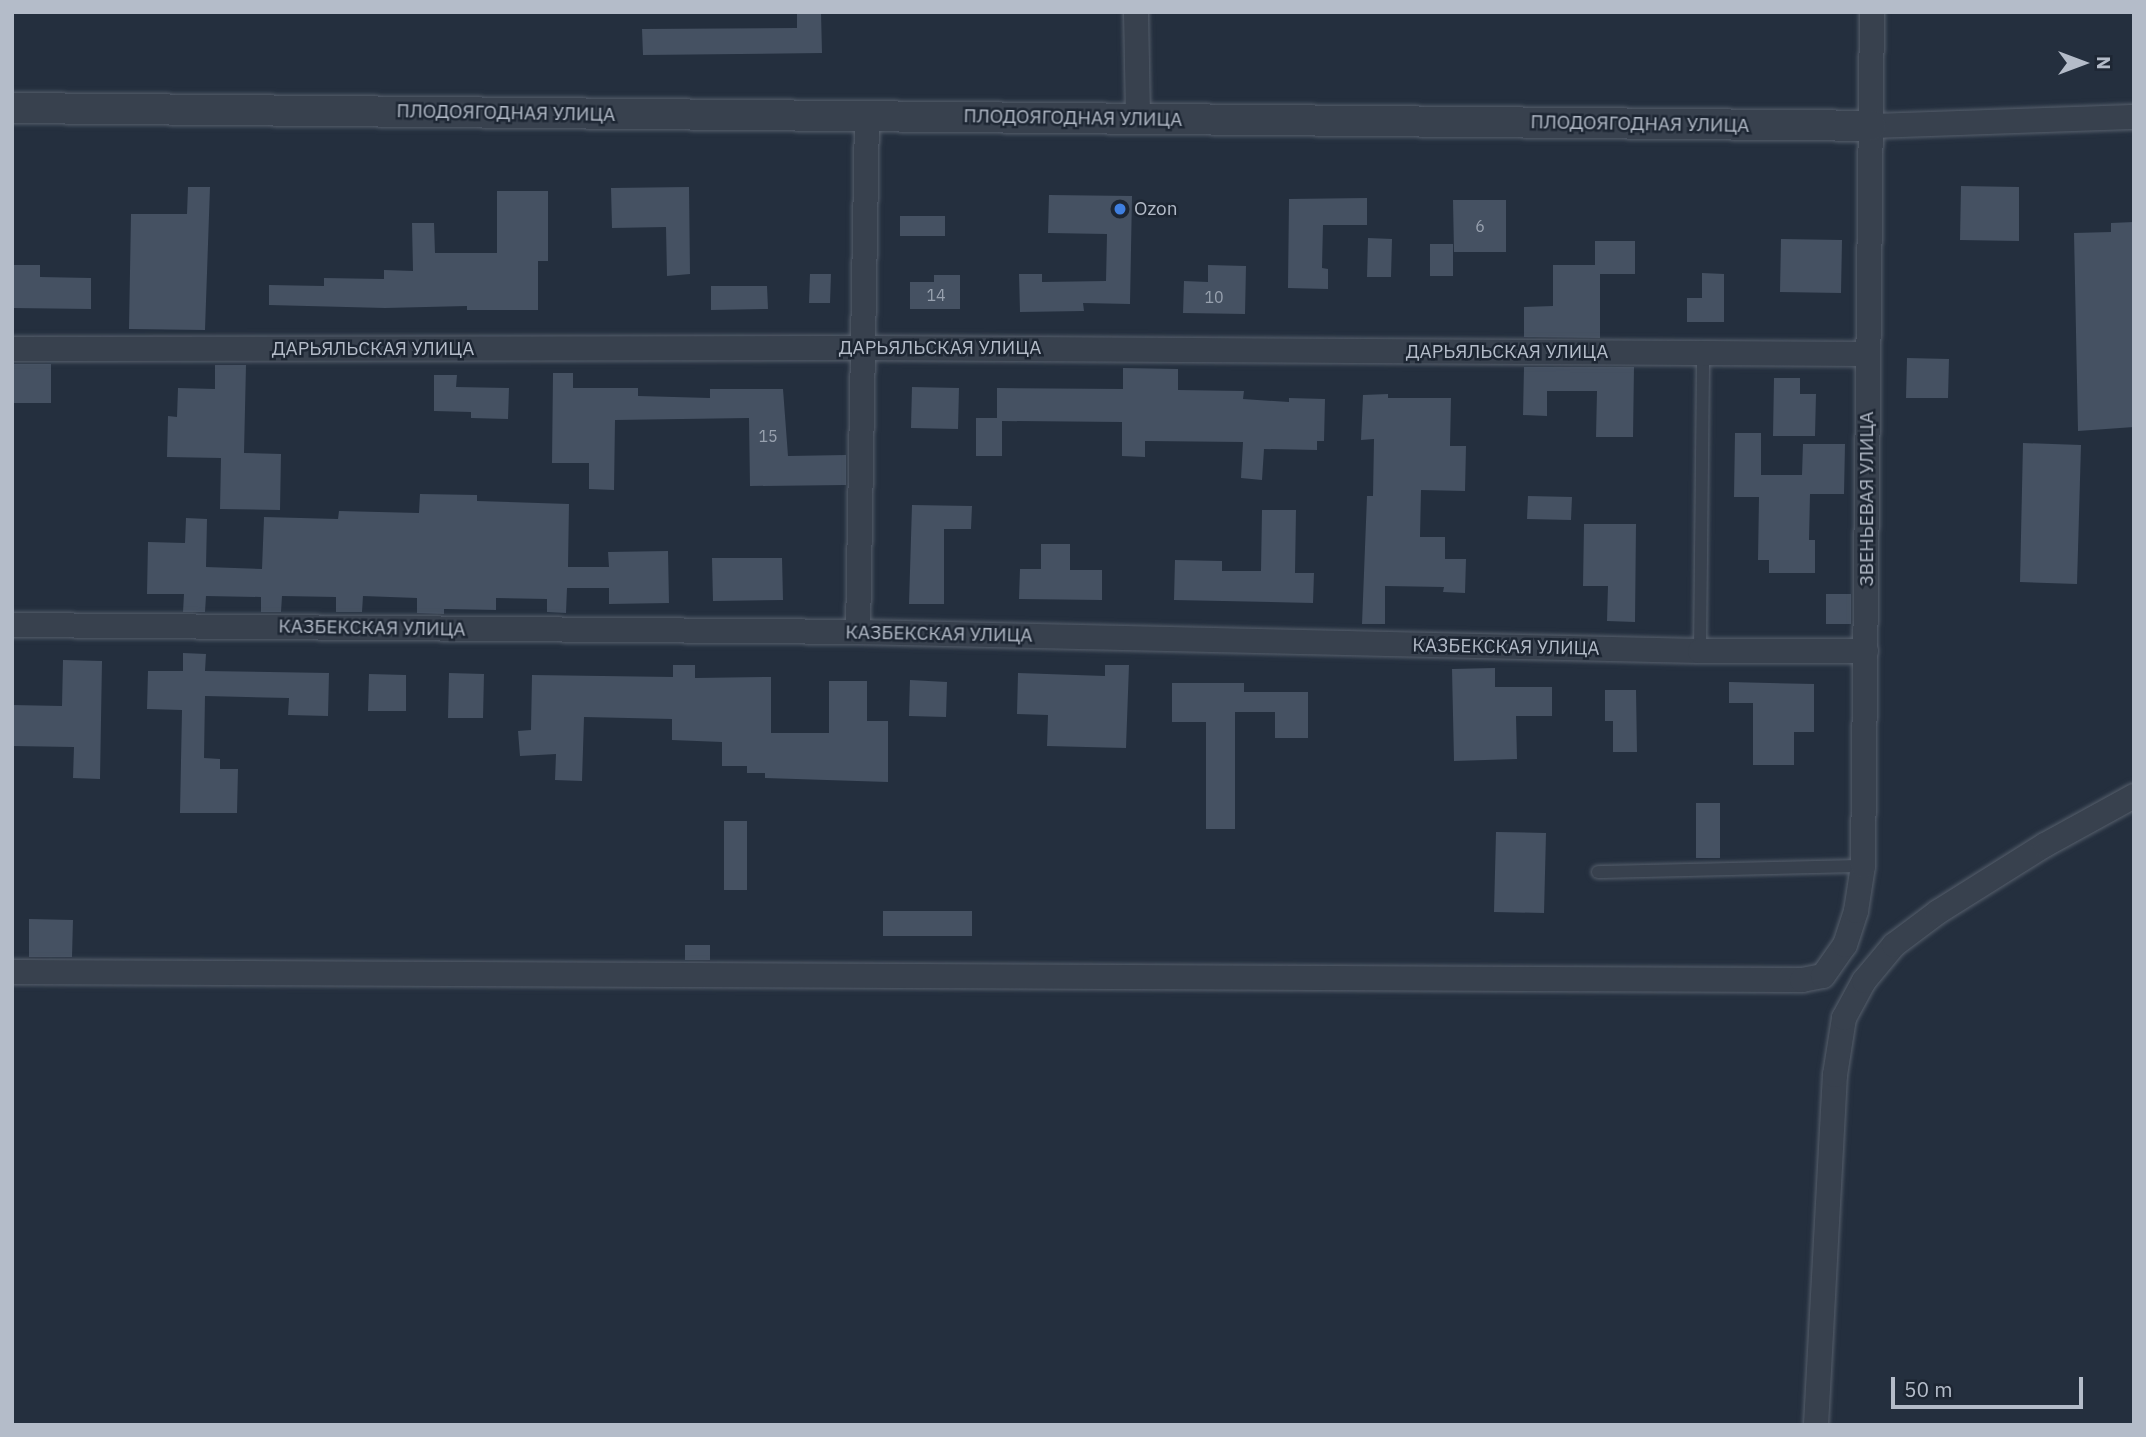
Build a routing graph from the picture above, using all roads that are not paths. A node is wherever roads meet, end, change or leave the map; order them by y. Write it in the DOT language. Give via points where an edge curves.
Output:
graph roads {
  1 [pos="1136,12"];
  2 [pos="1872,12"];
  3 [pos="12,108"];
  4 [pos="867,116"];
  5 [pos="2134,117"];
  6 [pos="1139,119"];
  7 [pos="1871,126"];
  8 [pos="864,348"];
  9 [pos="12,349"];
  10 [pos="1703,353"];
  11 [pos="1868,354"];
  12 [pos="12,625"];
  13 [pos="858,632"];
  14 [pos="1700,651"];
  15 [pos="1866,651"];
  16 [pos="2134,796"];
  17 [pos="1863,866"];
  18 [pos="1598,872"];
  19 [pos="12,972"];
  20 [pos="1816,1425"];
  1 -- 6 [label="street"];
  2 -- 7 [label="street, ЗВЕНЬЕВАЯ УЛИЦА"];
  3 -- 4 [label="street, ПЛОДОЯГОДНАЯ УЛИЦА"];
  4 -- 6 [label="street, ПЛОДОЯГОДНАЯ УЛИЦА"];
  4 -- 8 [label="street"];
  5 -- 7 [label="street, ПЛОДОЯГОДНАЯ УЛИЦА"];
  6 -- 7 [label="street, ПЛОДОЯГОДНАЯ УЛИЦА"];
  7 -- 11 [label="street, ЗВЕНЬЕВАЯ УЛИЦА"];
  8 -- 9 [label="street, ДАРЬЯЛЬСКАЯ УЛИЦА"];
  8 -- 10 [label="street, ДАРЬЯЛЬСКАЯ УЛИЦА"];
  8 -- 13 [label="street"];
  10 -- 11 [label="street, ДАРЬЯЛЬСКАЯ УЛИЦА"];
  10 -- 14 [label="lane"];
  11 -- 15 [label="street, ЗВЕНЬЕВАЯ УЛИЦА"];
  12 -- 13 [label="street, КАЗБЕКСКАЯ УЛИЦА"];
  13 -- 14 [label="street, КАЗБЕКСКАЯ УЛИЦА"];
  14 -- 15 [label="street, КАЗБЕКСКАЯ УЛИЦА"];
  15 -- 17 [label="street, ЗВЕНЬЕВАЯ УЛИЦА"];
  16 -- 20 [label="street" via="2024,858 1894,945 1864,981 1844,1018 1835,1075"];
  17 -- 18 [label="lane"];
  17 -- 19 [label="street, ЗВЕНЬЕВАЯ УЛИЦА" via="1845,945 1823,976 1774,980"];
}
